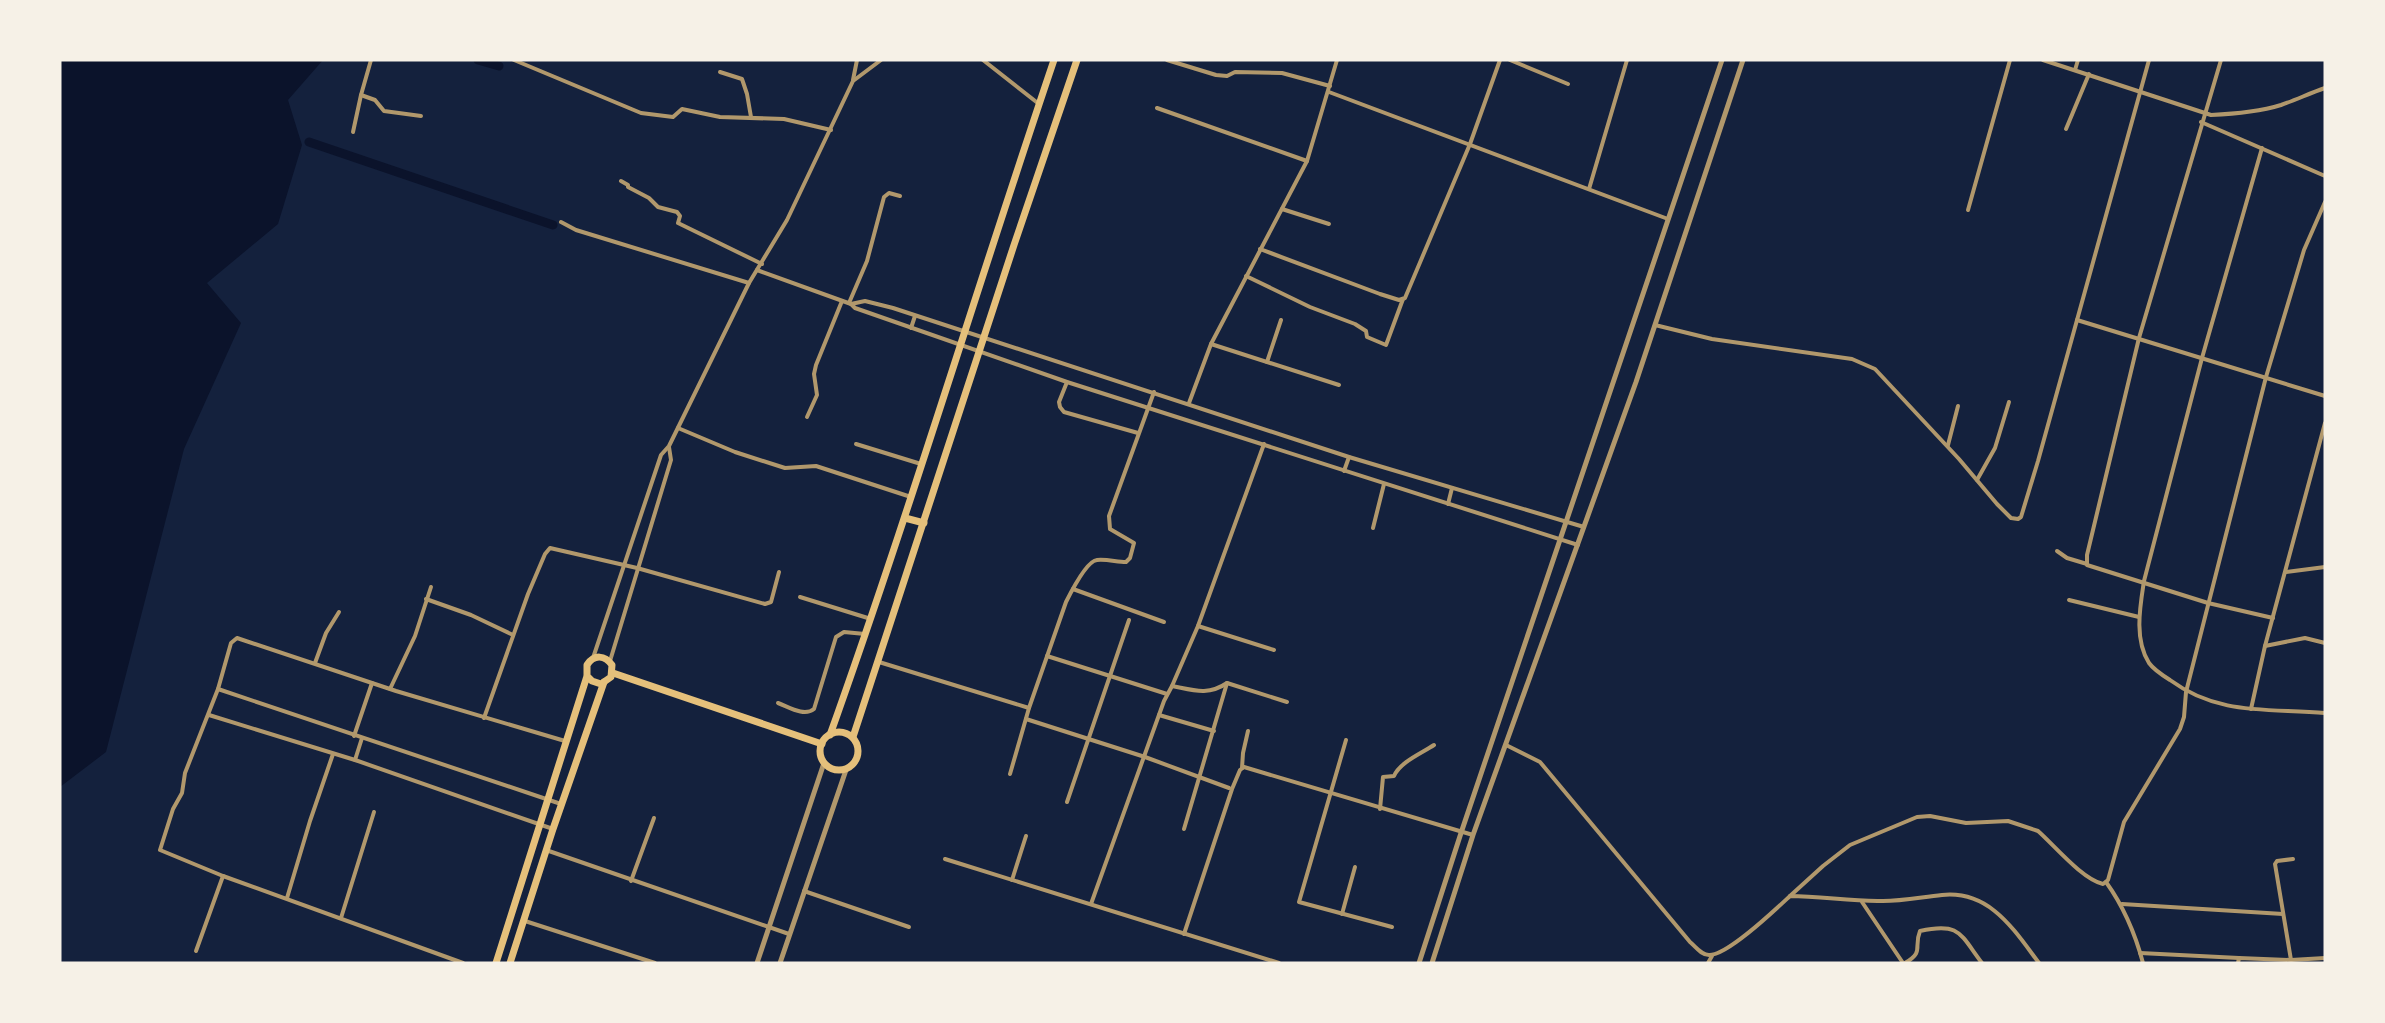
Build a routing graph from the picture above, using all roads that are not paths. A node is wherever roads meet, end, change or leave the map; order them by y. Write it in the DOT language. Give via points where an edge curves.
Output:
graph roads {
  1 [pos="371,60"];
  2 [pos="514,60"];
  3 [pos="857,60"];
  4 [pos="880,60"];
  5 [pos="983,60"];
  6 [pos="1054,60"];
  7 [pos="1077,60"];
  8 [pos="1167,60"];
  9 [pos="1337,60"];
  10 [pos="1500,60"];
  11 [pos="1510,60"];
  12 [pos="1627,60"];
  13 [pos="1722,60"];
  14 [pos="1743,60"];
  15 [pos="2010,60"];
  16 [pos="2043,60"];
  17 [pos="2078,60"];
  18 [pos="2149,60"];
  19 [pos="2221,60"];
  20 [pos="2075,70"];
  21 [pos="720,72"];
  22 [pos="2089,74"];
  23 [pos="853,81"];
  24 [pos="1568,84"];
  25 [pos="2325,88"];
  26 [pos="1330,89"];
  27 [pos="2140,90"];
  28 [pos="361,95"];
  29 [pos="1040,105"];
  30 [pos="1157,108"];
  31 [pos="2204,113"];
  32 [pos="421,116"];
  33 [pos="751,117"];
  34 [pos="2201,122"];
  35 [pos="2066,129"];
  36 [pos="831,130"];
  37 [pos="353,132"];
  38 [pos="1470,144"];
  39 [pos="2262,148"];
  40 [pos="1307,161"];
  41 [pos="2325,176"];
  42 [pos="621,181"];
  43 [pos="1589,189"];
  44 [pos="900,196"];
  45 [pos="2325,202"];
  46 [pos="1282,209"];
  47 [pos="1968,210"];
  48 [pos="1669,220"];
  49 [pos="561,222"];
  50 [pos="1329,224"];
  51 [pos="1260,249"];
  52 [pos="762,264"];
  53 [pos="757,270"];
  54 [pos="1246,276"];
  55 [pos="749,283"];
  56 [pos="1404,298"];
  57 [pos="842,301"];
  58 [pos="850,304"];
  59 [pos="915,315"];
  60 [pos="1281,320"];
  61 [pos="2077,320"];
  62 [pos="1655,325"];
  63 [pos="911,328"];
  64 [pos="963,331"];
  65 [pos="984,338"];
  66 [pos="2139,338"];
  67 [pos="1211,344"];
  68 [pos="959,345"];
  69 [pos="979,352"];
  70 [pos="2202,358"];
  71 [pos="1267,362"];
  72 [pos="2266,377"];
  73 [pos="1067,382"];
  74 [pos="1339,385"];
  75 [pos="1154,392"];
  76 [pos="2325,396"];
  77 [pos="2009,402"];
  78 [pos="1189,404"];
  79 [pos="1958,406"];
  80 [pos="1148,407"];
  81 [pos="807,417"];
  82 [pos="2325,423"];
  83 [pos="678,428"];
  84 [pos="1138,433"];
  85 [pos="856,444"];
  86 [pos="1264,444"];
  87 [pos="669,446"];
  88 [pos="1947,446"];
  89 [pos="1349,457"];
  90 [pos="922,464"];
  91 [pos="1344,471"];
  92 [pos="1977,480"];
  93 [pos="1384,484"];
  94 [pos="1452,488"];
  95 [pos="912,497"];
  96 [pos="1448,504"];
  97 [pos="905,518"];
  98 [pos="1566,521"];
  99 [pos="924,523"];
  100 [pos="1584,527"];
  101 [pos="1373,528"];
  102 [pos="1560,540"];
  103 [pos="1578,545"];
  104 [pos="2057,551"];
  105 [pos="624,564"];
  106 [pos="2087,565"];
  107 [pos="637,567"];
  108 [pos="2325,567"];
  109 [pos="779,572"];
  110 [pos="2286,572"];
  111 [pos="2144,581"];
  112 [pos="431,586"];
  113 [pos="1073,589"];
  114 [pos="800,597"];
  115 [pos="426,599"];
  116 [pos="2069,600"];
  117 [pos="2208,603"];
  118 [pos="339,612"];
  119 [pos="2139,617"];
  120 [pos="2273,618"];
  121 [pos="871,619"];
  122 [pos="1129,620"];
  123 [pos="1164,622"];
  124 [pos="1198,626"];
  125 [pos="866,634"];
  126 [pos="513,635"];
  127 [pos="2325,643"];
  128 [pos="2265,646"];
  129 [pos="1274,650"];
  130 [pos="1047,656"];
  131 [pos="593,658"];
  132 [pos="610,661"];
  133 [pos="878,661"];
  134 [pos="315,663"];
  135 [pos="613,673"];
  136 [pos="1111,675"];
  137 [pos="587,676"];
  138 [pos="372,682"];
  139 [pos="604,682"];
  140 [pos="1227,684"];
  141 [pos="1172,686"];
  142 [pos="218,689"];
  143 [pos="390,689"];
  144 [pos="2186,692"];
  145 [pos="1167,694"];
  146 [pos="1287,702"];
  147 [pos="778,704"];
  148 [pos="1029,708"];
  149 [pos="2251,709"];
  150 [pos="2325,713"];
  151 [pos="209,715"];
  152 [pos="1159,715"];
  153 [pos="484,718"];
  154 [pos="1026,719"];
  155 [pos="1214,731"];
  156 [pos="1248,731"];
  157 [pos="830,735"];
  158 [pos="354,736"];
  159 [pos="853,737"];
  160 [pos="362,738"];
  161 [pos="1088,739"];
  162 [pos="1346,740"];
  163 [pos="565,741"];
  164 [pos="822,744"];
  165 [pos="1434,745"];
  166 [pos="1506,745"];
  167 [pos="333,754"];
  168 [pos="1145,757"];
  169 [pos="355,760"];
  170 [pos="824,763"];
  171 [pos="1242,768"];
  172 [pos="846,770"];
  173 [pos="1010,774"];
  174 [pos="1199,778"];
  175 [pos="1229,788"];
  176 [pos="1331,794"];
  177 [pos="547,801"];
  178 [pos="1067,802"];
  179 [pos="561,804"];
  180 [pos="1380,808"];
  181 [pos="374,812"];
  182 [pos="654,818"];
  183 [pos="539,826"];
  184 [pos="553,829"];
  185 [pos="1184,829"];
  186 [pos="1461,833"];
  187 [pos="1473,835"];
  188 [pos="1026,836"];
  189 [pos="546,850"];
  190 [pos="945,859"];
  191 [pos="2293,859"];
  192 [pos="1355,867"];
  193 [pos="223,876"];
  194 [pos="1012,879"];
  195 [pos="632,881"];
  196 [pos="2106,882"];
  197 [pos="804,891"];
  198 [pos="1790,896"];
  199 [pos="287,898"];
  200 [pos="1861,902"];
  201 [pos="1091,904"];
  202 [pos="2122,904"];
  203 [pos="1342,914"];
  204 [pos="2283,914"];
  205 [pos="341,918"];
  206 [pos="524,921"];
  207 [pos="769,927"];
  208 [pos="909,927"];
  209 [pos="1392,927"];
  210 [pos="789,934"];
  211 [pos="1184,934"];
  212 [pos="196,951"];
  213 [pos="2140,953"];
  214 [pos="1712,956"];
  215 [pos="2325,957"];
  216 [pos="2238,960"];
  217 [pos="2291,960"];
  218 [pos="463,963"];
  219 [pos="496,963"];
  220 [pos="510,963"];
  221 [pos="655,963"];
  222 [pos="757,963"];
  223 [pos="780,963"];
  224 [pos="1278,963"];
  225 [pos="1419,963"];
  226 [pos="1432,963"];
  227 [pos="1708,963"];
  228 [pos="1904,963"];
  229 [pos="1982,963"];
  230 [pos="2039,963"];
  231 [pos="2143,963"];
  1 -- 28 [label="street"];
  2 -- 33 [label="street" via="641,113 673,117 682,109 720,117"];
  3 -- 23 [label="street"];
  4 -- 23 [label="street"];
  5 -- 29 [label="street"];
  6 -- 29 [label="highway"];
  7 -- 65 [label="highway"];
  8 -- 26 [label="street" via="1216,75 1282,73"];
  9 -- 26 [label="street"];
  10 -- 38 [label="street"];
  11 -- 24 [label="street"];
  12 -- 43 [label="street"];
  13 -- 48 [label="street"];
  14 -- 62 [label="street"];
  15 -- 47 [label="street"];
  16 -- 20 [label="street"];
  17 -- 20 [label="street"];
  18 -- 27 [label="street"];
  19 -- 31 [label="street"];
  20 -- 22 [label="street"];
  21 -- 33 [label="street" via="742,79"];
  22 -- 27 [label="street"];
  22 -- 35 [label="street"];
  23 -- 36 [label="street"];
  25 -- 31 [label="street" via="2263,109 2235,114"];
  26 -- 38 [label="street"];
  26 -- 40 [label="street"];
  27 -- 31 [label="street"];
  27 -- 61 [label="street"];
  28 -- 32 [label="street" via="375,100 384,111"];
  28 -- 37 [label="street"];
  29 -- 64 [label="highway"];
  30 -- 40 [label="street"];
  31 -- 34 [label="street"];
  33 -- 36 [label="street" via="784,119"];
  34 -- 39 [label="street"];
  34 -- 66 [label="street"];
  36 -- 52 [label="street"];
  38 -- 43 [label="street"];
  38 -- 56 [label="street"];
  39 -- 41 [label="street"];
  39 -- 70 [label="street"];
  40 -- 46 [label="street"];
  42 -- 52 [label="street" via="658,207 677,212 678,223"];
  43 -- 48 [label="street"];
  44 -- 58 [label="street" via="889,193 884,197 867,261"];
  45 -- 72 [label="street" via="2304,250"];
  46 -- 50 [label="street"];
  46 -- 51 [label="street"];
  48 -- 98 [label="street"];
  49 -- 55 [label="street"];
  51 -- 54 [label="street"];
  51 -- 56 [label="street" via="1380,294"];
  52 -- 53 [label="street"];
  53 -- 55 [label="street"];
  53 -- 57 [label="street"];
  54 -- 56 [label="street" via="1355,324 1367,337 1386,345"];
  54 -- 67 [label="street"];
  55 -- 83 [label="street"];
  57 -- 58 [label="street"];
  57 -- 81 [label="street" via="816,365 817,395"];
  58 -- 59 [label="street" via="865,301"];
  58 -- 63 [label="street"];
  59 -- 63 [label="street"];
  59 -- 64 [label="street"];
  60 -- 71 [label="street"];
  61 -- 66 [label="street"];
  61 -- 92 [label="street" via="2021,517 2011,518"];
  62 -- 88 [label="street" via="1712,339 1852,358 1875,369"];
  62 -- 100 [label="street"];
  63 -- 68 [label="street"];
  64 -- 65 [label="street"];
  64 -- 68 [label="highway"];
  65 -- 69 [label="highway"];
  65 -- 75 [label="street"];
  66 -- 70 [label="street"];
  66 -- 106 [label="street"];
  67 -- 71 [label="street"];
  67 -- 78 [label="street"];
  68 -- 69 [label="street"];
  68 -- 90 [label="highway"];
  69 -- 73 [label="street"];
  69 -- 99 [label="highway"];
  70 -- 72 [label="street"];
  70 -- 111 [label="street"];
  71 -- 74 [label="street"];
  72 -- 76 [label="street"];
  72 -- 117 [label="street"];
  73 -- 80 [label="street"];
  73 -- 84 [label="street" via="1059,402 1064,412"];
  75 -- 78 [label="street"];
  75 -- 80 [label="street"];
  77 -- 92 [label="street" via="1995,448"];
  78 -- 89 [label="street"];
  79 -- 88 [label="street"];
  80 -- 84 [label="street"];
  80 -- 86 [label="street"];
  82 -- 110 [label="street"];
  83 -- 87 [label="street"];
  83 -- 95 [label="street" via="785,468 816,466"];
  84 -- 113 [label="street" via="1109,516 1110,529 1134,543 1130,558 1126,562 1094,560"];
  85 -- 90 [label="street"];
  86 -- 91 [label="street"];
  86 -- 124 [label="street"];
  87 -- 105 [label="street" via="661,455"];
  87 -- 107 [label="street" via="671,460"];
  88 -- 92 [label="street"];
  89 -- 91 [label="street"];
  89 -- 94 [label="street"];
  90 -- 95 [label="highway"];
  91 -- 93 [label="street"];
  93 -- 96 [label="street"];
  93 -- 101 [label="street"];
  94 -- 96 [label="street"];
  94 -- 98 [label="street"];
  95 -- 97 [label="highway"];
  96 -- 102 [label="street"];
  97 -- 99 [label="highway"];
  97 -- 121 [label="highway"];
  98 -- 100 [label="street"];
  98 -- 102 [label="street"];
  99 -- 133 [label="highway"];
  100 -- 103 [label="street"];
  102 -- 103 [label="street"];
  102 -- 186 [label="street"];
  103 -- 166 [label="street"];
  104 -- 106 [label="street"];
  105 -- 107 [label="street"];
  105 -- 126 [label="street" via="550,548"];
  105 -- 131 [label="street"];
  106 -- 111 [label="street"];
  107 -- 109 [label="street" via="767,604 771,602"];
  107 -- 132 [label="street"];
  108 -- 110 [label="street"];
  110 -- 120 [label="street"];
  111 -- 117 [label="street"];
  111 -- 119 [label="street"];
  112 -- 115 [label="street"];
  113 -- 123 [label="street"];
  113 -- 130 [label="street"];
  114 -- 121 [label="street"];
  115 -- 126 [label="street"];
  115 -- 143 [label="street" via="411,646"];
  116 -- 119 [label="street"];
  117 -- 120 [label="street"];
  117 -- 144 [label="street"];
  118 -- 134 [label="street"];
  119 -- 144 [label="street" via="2148,662"];
  120 -- 128 [label="street"];
  121 -- 125 [label="highway"];
  122 -- 136 [label="street"];
  124 -- 129 [label="street"];
  124 -- 141 [label="street"];
  125 -- 147 [label="street" via="844,632 836,637 811,712"];
  125 -- 157 [label="highway"];
  126 -- 153 [label="street"];
  127 -- 128 [label="street" via="2305,638"];
  128 -- 149 [label="street"];
  130 -- 136 [label="street"];
  130 -- 148 [label="street"];
  131 -- 132 [label="highway"];
  131 -- 137 [label="highway" via="587,665"];
  132 -- 135 [label="highway"];
  133 -- 148 [label="street"];
  133 -- 159 [label="highway"];
  134 -- 138 [label="street"];
  134 -- 142 [label="street" via="234,639"];
  135 -- 139 [label="highway"];
  135 -- 164 [label="highway"];
  136 -- 145 [label="street"];
  136 -- 161 [label="street"];
  137 -- 139 [label="highway" via="596,683"];
  137 -- 163 [label="highway"];
  138 -- 143 [label="street"];
  138 -- 158 [label="street"];
  139 -- 179 [label="highway"];
  140 -- 141 [label="street" via="1203,692"];
  140 -- 146 [label="street"];
  140 -- 155 [label="street"];
  141 -- 145 [label="street"];
  142 -- 151 [label="street"];
  142 -- 158 [label="street"];
  143 -- 153 [label="street"];
  144 -- 149 [label="street" via="2227,707"];
  144 -- 196 [label="street" via="2180,729 2131,807 2120,830"];
  145 -- 152 [label="street"];
  148 -- 154 [label="street"];
  149 -- 150 [label="street"];
  151 -- 167 [label="street"];
  151 -- 193 [label="street" via="159,848"];
  152 -- 155 [label="street"];
  152 -- 168 [label="street"];
  153 -- 163 [label="street"];
  154 -- 161 [label="street"];
  154 -- 173 [label="street"];
  155 -- 174 [label="street"];
  156 -- 171 [label="street"];
  157 -- 159 [label="highway" via="841,732"];
  157 -- 164 [label="highway"];
  158 -- 160 [label="street"];
  159 -- 172 [label="highway" via="858,755"];
  160 -- 169 [label="street"];
  160 -- 177 [label="street"];
  161 -- 168 [label="street"];
  161 -- 178 [label="street"];
  162 -- 176 [label="street"];
  163 -- 177 [label="highway"];
  164 -- 170 [label="highway"];
  165 -- 180 [label="street" via="1402,766 1394,776 1383,777"];
  166 -- 187 [label="street"];
  166 -- 214 [label="street" via="1540,762 1690,942 1700,952"];
  167 -- 169 [label="street"];
  167 -- 199 [label="street"];
  168 -- 174 [label="street"];
  168 -- 201 [label="street"];
  169 -- 183 [label="street"];
  170 -- 172 [label="highway" via="832,769"];
  170 -- 207 [label="street"];
  171 -- 176 [label="street"];
  171 -- 211 [label="street"];
  172 -- 197 [label="street"];
  174 -- 175 [label="street"];
  174 -- 185 [label="street"];
  176 -- 180 [label="street"];
  176 -- 203 [label="street" via="1299,902"];
  177 -- 179 [label="street"];
  177 -- 183 [label="highway"];
  179 -- 184 [label="highway"];
  180 -- 186 [label="street"];
  181 -- 205 [label="street"];
  182 -- 195 [label="street"];
  183 -- 184 [label="street"];
  183 -- 219 [label="highway"];
  184 -- 189 [label="highway"];
  186 -- 187 [label="street"];
  186 -- 225 [label="street"];
  187 -- 226 [label="street"];
  188 -- 194 [label="street"];
  189 -- 195 [label="street"];
  189 -- 206 [label="highway"];
  190 -- 194 [label="street"];
  191 -- 204 [label="street" via="2275,864"];
  192 -- 203 [label="street"];
  193 -- 199 [label="street"];
  193 -- 212 [label="street"];
  194 -- 201 [label="street"];
  195 -- 207 [label="street"];
  196 -- 198 [label="street" via="2098,883 2091,878 2032,827 2008,821 1966,823 1930,816 1917,817 1858,840"];
  196 -- 202 [label="street"];
  197 -- 208 [label="street"];
  197 -- 210 [label="street"];
  198 -- 200 [label="street"];
  198 -- 214 [label="street" via="1737,942"];
  199 -- 205 [label="street"];
  200 -- 228 [label="street"];
  200 -- 230 [label="street" via="1944,894 1978,900 2003,917"];
  201 -- 211 [label="street"];
  202 -- 204 [label="street"];
  202 -- 213 [label="street"];
  203 -- 209 [label="street"];
  204 -- 217 [label="street"];
  205 -- 218 [label="street"];
  206 -- 220 [label="highway"];
  206 -- 221 [label="street"];
  207 -- 210 [label="street"];
  207 -- 222 [label="street"];
  210 -- 223 [label="street"];
  211 -- 224 [label="street"];
  213 -- 216 [label="street"];
  213 -- 231 [label="street"];
  214 -- 227 [label="street"];
  215 -- 217 [label="street"];
  216 -- 217 [label="street"];
  228 -- 229 [label="street" via="1916,957 1920,931 1937,928 1955,930"];
}
